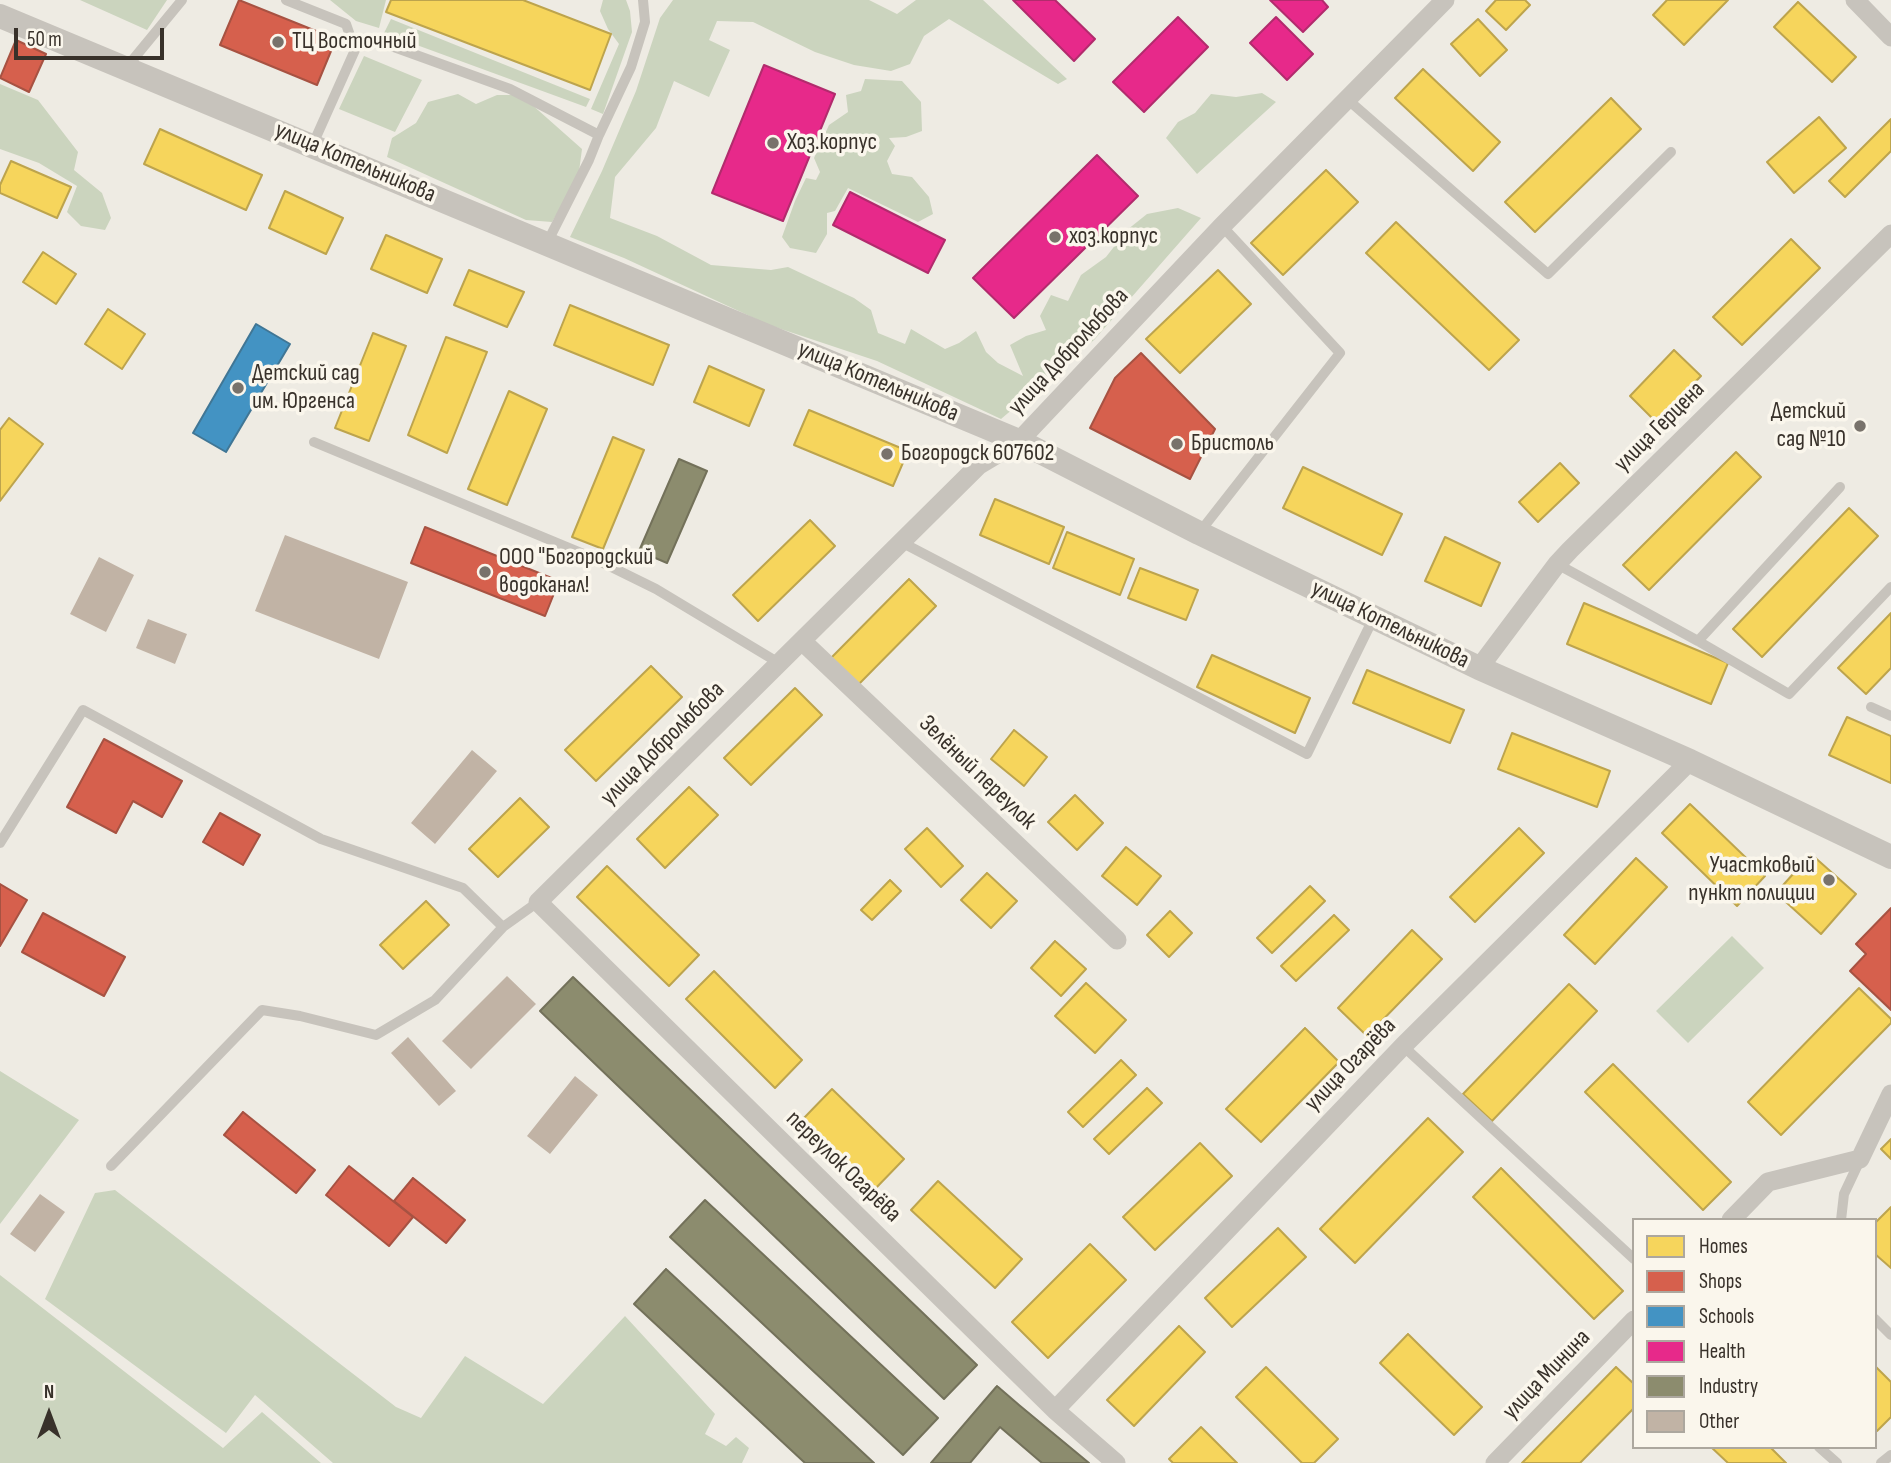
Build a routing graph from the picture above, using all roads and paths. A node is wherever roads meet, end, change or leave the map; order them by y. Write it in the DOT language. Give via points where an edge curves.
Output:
graph roads {
  1 [pos="182,0"];
  2 [pos="286,0"];
  3 [pos="642,0"];
  4 [pos="1445,0"];
  5 [pos="1855,0"];
  6 [pos="0,16"];
  7 [pos="1891,37"];
  8 [pos="380,42"];
  9 [pos="126,68"];
  10 [pos="1347,99"];
  11 [pos="599,135"];
  12 [pos="312,146"];
  13 [pos="1671,152"];
  14 [pos="1222,226"];
  15 [pos="1891,234"];
  16 [pos="546,244"];
  17 [pos="1019,441"];
  18 [pos="314,442"];
  19 [pos="1840,487"];
  20 [pos="1199,533"];
  21 [pos="901,542"];
  22 [pos="1557,564"];
  23 [pos="1891,587"];
  24 [pos="1374,617"];
  25 [pos="802,641"];
  26 [pos="1698,641"];
  27 [pos="779,663"];
  28 [pos="1479,668"];
  29 [pos="1871,708"];
  30 [pos="1891,716"];
  31 [pos="1690,761"];
  32 [pos="0,843"];
  33 [pos="1891,857"];
  34 [pos="538,902"];
  35 [pos="503,927"];
  36 [pos="1117,940"];
  37 [pos="1403,1046"];
  38 [pos="1891,1094"];
  39 [pos="1860,1159"];
  40 [pos="111,1166"];
  41 [pos="1733,1218"];
  42 [pos="1841,1218"];
  43 [pos="1632,1257"];
  44 [pos="1877,1321"];
  45 [pos="1632,1322"];
  46 [pos="1891,1335"];
  47 [pos="1055,1410"];
  48 [pos="1821,1449"];
  49 [pos="1891,1455"];
  50 [pos="1116,1463"];
  51 [pos="1495,1463"];
  52 [pos="1837,1463"];
  53 [pos="1881,1463"];
  1 -- 9 [label="lane"];
  2 -- 12 [label="lane" via="346,24 355,50"];
  3 -- 11 [label="lane" via="645,22 631,67"];
  4 -- 10 [label="street, улица Добролюбова"];
  5 -- 7 [label="street"];
  6 -- 9 [label="street, улица Котельникова"];
  8 -- 11 [label="lane" via="510,89"];
  9 -- 12 [label="street, улица Котельникова"];
  10 -- 13 [label="lane" via="1548,274"];
  10 -- 14 [label="street, улица Добролюбова"];
  11 -- 16 [label="lane"];
  12 -- 16 [label="street, улица Котельникова"];
  14 -- 17 [label="street, улица Добролюбова"];
  14 -- 20 [label="lane" via="1340,353"];
  15 -- 22 [label="street, улица Герцена"];
  16 -- 17 [label="street, улица Котельникова"];
  17 -- 20 [label="street, улица Котельникова"];
  17 -- 21 [label="street, улица Добролюбова" via="979,465"];
  18 -- 27 [label="lane" via="591,557 656,589"];
  19 -- 26 [label="lane"];
  20 -- 24 [label="street, улица Котельникова"];
  21 -- 24 [label="lane" via="1307,754"];
  21 -- 25 [label="street, улица Добролюбова"];
  22 -- 26 [label="lane"];
  22 -- 28 [label="street, улица Герцена"];
  23 -- 26 [label="lane" via="1789,694"];
  24 -- 28 [label="street, улица Котельникова"];
  25 -- 27 [label="street, улица Добролюбова"];
  25 -- 36 [label="street, Зелёный переулок"];
  27 -- 34 [label="street, улица Добролюбова"];
  28 -- 31 [label="street, улица Котельникова"];
  29 -- 30 [label="lane"];
  31 -- 33 [label="street, улица Котельникова"];
  31 -- 37 [label="street, улица Огарёва"];
  32 -- 35 [label="lane" via="83,710 321,839 463,888"];
  34 -- 35 [label="lane"];
  34 -- 47 [label="street, переулок Огарёва"];
  35 -- 40 [label="lane" via="435,1000 376,1035 262,1010"];
  37 -- 43 [label="lane"];
  37 -- 47 [label="street, улица Огарёва"];
  38 -- 39 [label="street"];
  39 -- 41 [label="street" via="1769,1182"];
  39 -- 42 [label="lane" via="1844,1194"];
  44 -- 46 [label="lane"];
  45 -- 51 [label="street, улица Минина"];
  47 -- 50 [label="street, переулок Огарёва"];
  48 -- 52 [label="lane"];
  49 -- 53 [label="lane"];
}
